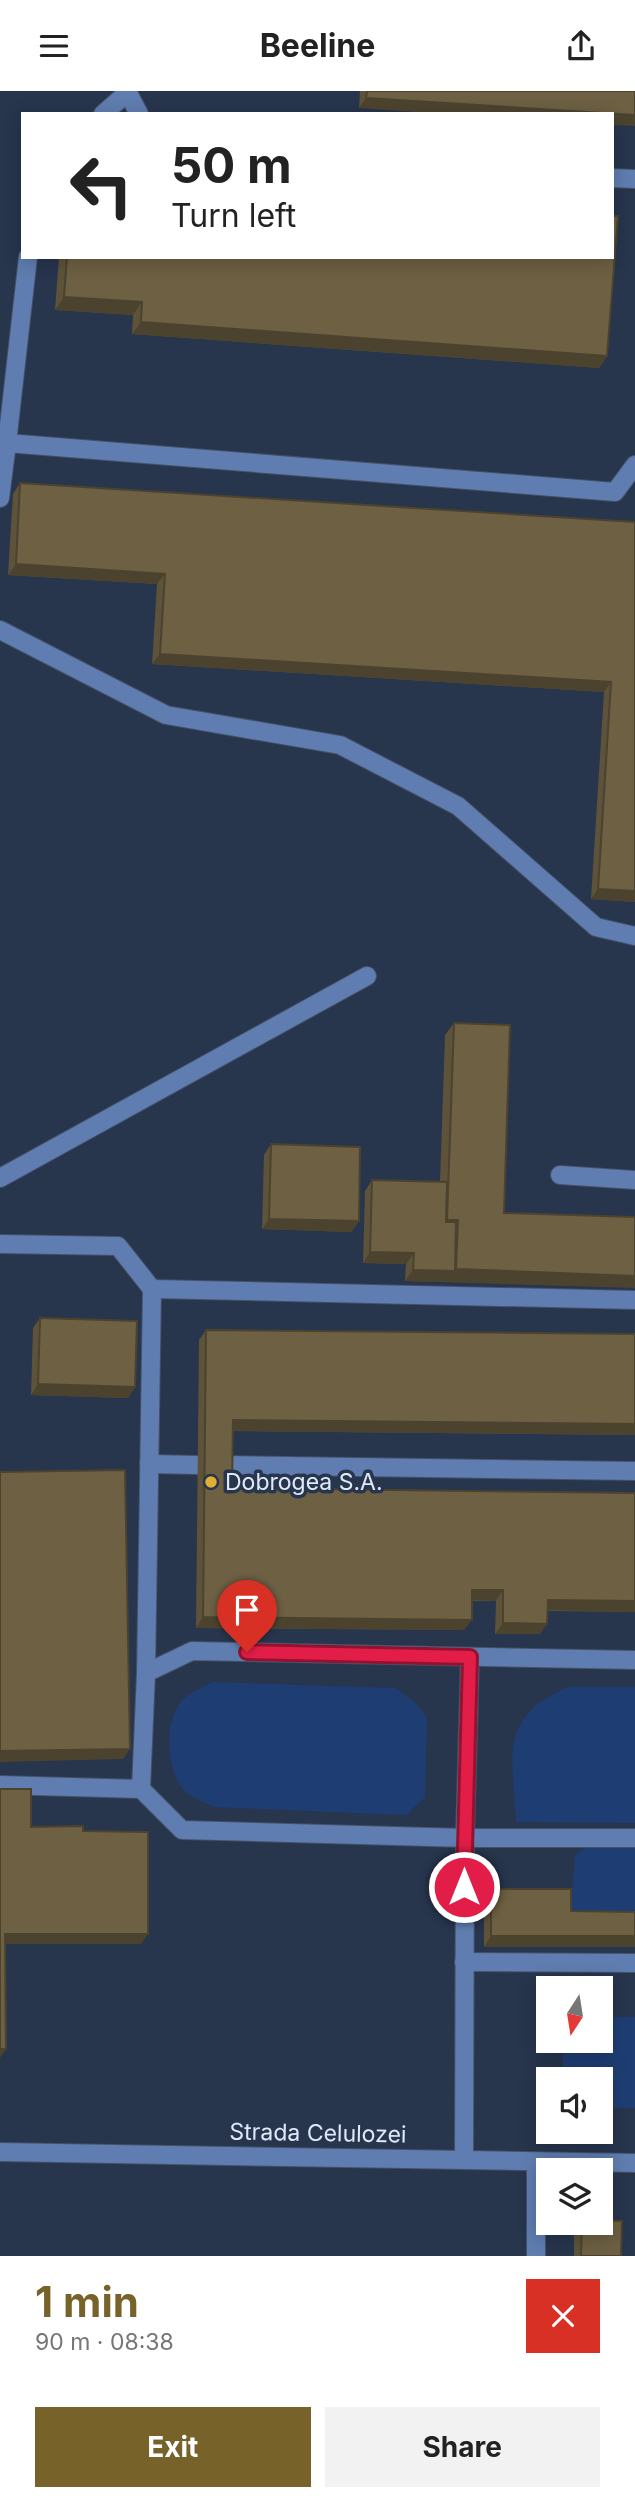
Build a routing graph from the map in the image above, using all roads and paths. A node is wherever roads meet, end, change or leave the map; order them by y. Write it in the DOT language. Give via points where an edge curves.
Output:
graph roads {
  1 [pos="127,92"];
  2 [pos="105,112"];
  3 [pos="137,112"];
  4 [pos="614,178"];
  5 [pos="635,179"];
  6 [pos="28,259"];
  7 [pos="7,443"];
  8 [pos="635,465"];
  9 [pos="0,498"];
  10 [pos="0,630"];
  11 [pos="635,936"];
  12 [pos="367,976"];
  13 [pos="560,1175"];
  14 [pos="0,1178"];
  15 [pos="635,1180"];
  16 [pos="0,1244"];
  17 [pos="152,1289"];
  18 [pos="635,1300"];
  19 [pos="149,1464"];
  20 [pos="198,1465"];
  21 [pos="225,1465"];
  22 [pos="635,1471"];
  23 [pos="470,1657"];
  24 [pos="635,1660"];
  25 [pos="146,1673"];
  26 [pos="0,1785"];
  27 [pos="141,1789"];
  28 [pos="465,1838"];
  29 [pos="635,1838"];
  30 [pos="464,1962"];
  31 [pos="635,1963"];
  32 [pos="0,2152"];
  33 [pos="464,2159"];
  34 [pos="536,2162"];
  35 [pos="613,2163"];
  36 [pos="635,2163"];
  37 [pos="536,2235"];
  38 [pos="536,2256"];
  1 -- 2 [label="street"];
  1 -- 3 [label="street"];
  4 -- 5 [label="street"];
  6 -- 7 [label="street"];
  7 -- 8 [label="street" via="615,492"];
  7 -- 9 [label="street"];
  10 -- 11 [label="street" via="166,715 340,745 458,806 596,927"];
  12 -- 14 [label="street"];
  13 -- 15 [label="street"];
  16 -- 17 [label="street" via="118,1246"];
  17 -- 18 [label="street"];
  17 -- 19 [label="street"];
  19 -- 20 [label="street"];
  19 -- 25 [label="street"];
  21 -- 22 [label="street"];
  23 -- 24 [label="street"];
  23 -- 25 [label="street" via="192,1651"];
  23 -- 28 [label="street"];
  25 -- 27 [label="street"];
  26 -- 27 [label="street"];
  27 -- 28 [label="street" via="182,1829"];
  28 -- 29 [label="street"];
  28 -- 30 [label="street"];
  30 -- 31 [label="street"];
  30 -- 33 [label="street"];
  32 -- 33 [label="street, Strada Celulozei"];
  33 -- 34 [label="street, Strada Celulozei"];
  35 -- 36 [label="street, Strada Celulozei"];
  37 -- 38 [label="street"];
}
